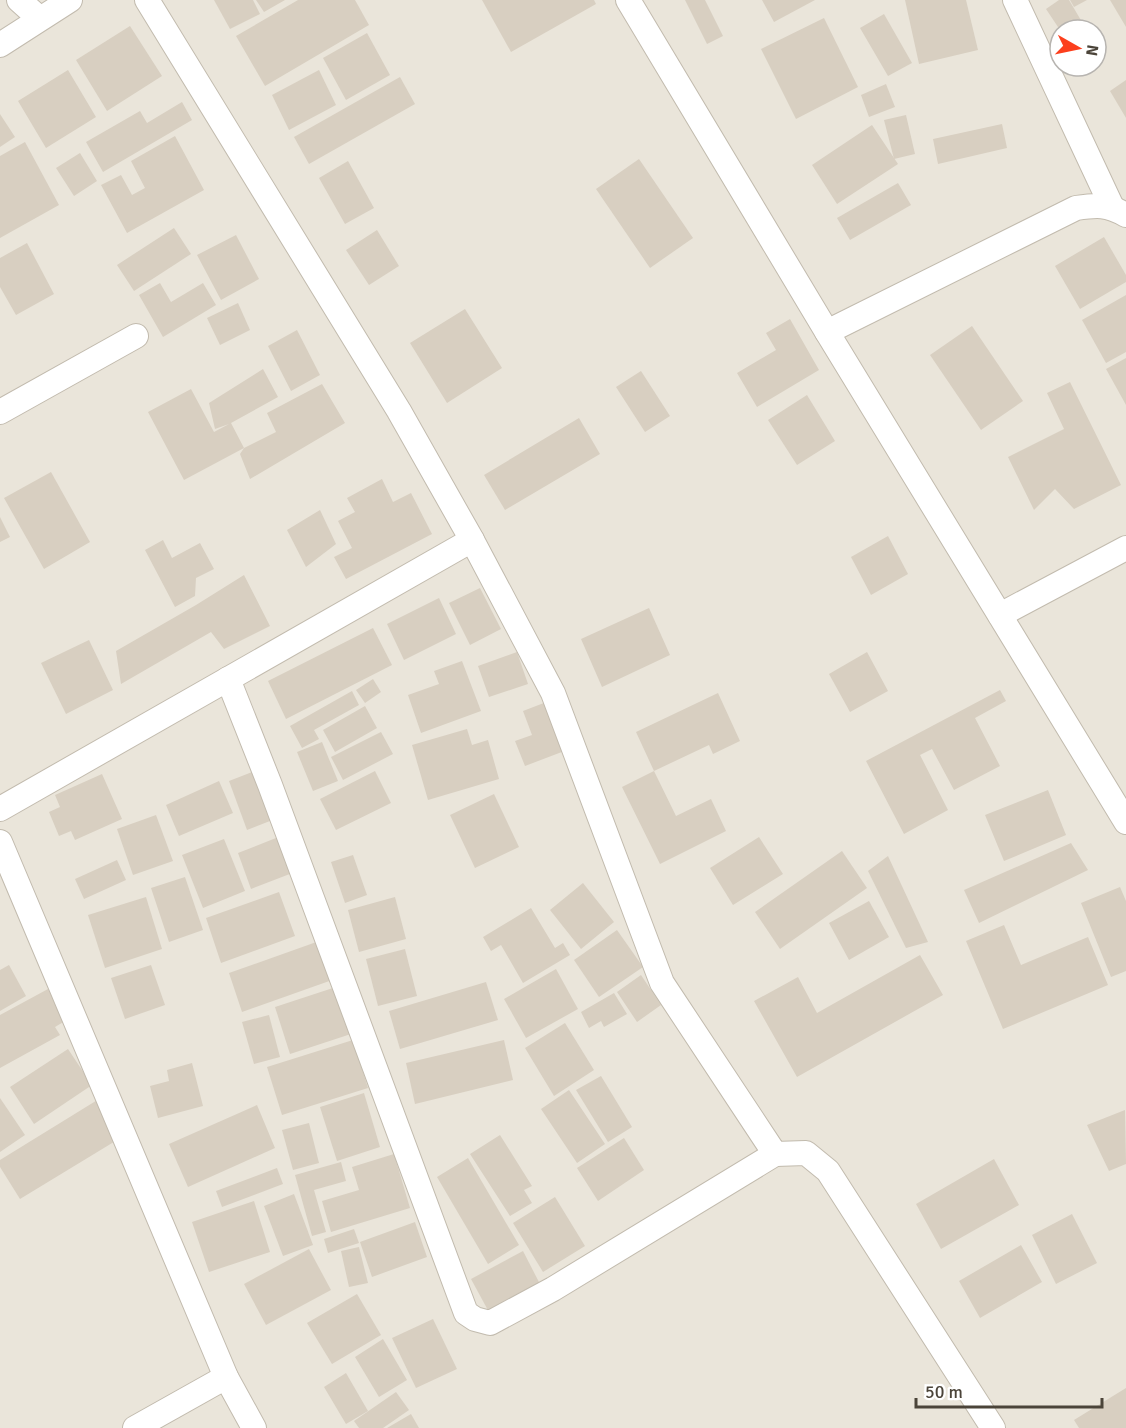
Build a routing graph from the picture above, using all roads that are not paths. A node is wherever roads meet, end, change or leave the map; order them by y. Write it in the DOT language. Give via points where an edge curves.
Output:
graph roads {
  1 [pos="19,0"];
  2 [pos="70,0"];
  3 [pos="147,0"];
  4 [pos="628,0"];
  5 [pos="1015,0"];
  6 [pos="39,18"];
  7 [pos="0,45"];
  8 [pos="1119,211"];
  9 [pos="827,332"];
  10 [pos="136,336"];
  11 [pos="0,412"];
  12 [pos="472,540"];
  13 [pos="1126,548"];
  14 [pos="1000,615"];
  15 [pos="228,679"];
  16 [pos="0,809"];
  17 [pos="1126,822"];
  18 [pos="0,842"];
  19 [pos="775,1154"];
  20 [pos="226,1377"];
  21 [pos="985,1425"];
  22 [pos="135,1428"];
  23 [pos="254,1428"];
  1 -- 6 [label="street"];
  2 -- 6 [label="street"];
  3 -- 12 [label="street" via="399,411"];
  4 -- 9 [label="street"];
  5 -- 8 [label="street"];
  6 -- 7 [label="street"];
  8 -- 9 [label="street" via="1095,205 1076,208"];
  9 -- 14 [label="street"];
  10 -- 11 [label="street"];
  12 -- 15 [label="street"];
  12 -- 19 [label="street" via="553,693 662,983"];
  13 -- 14 [label="street"];
  14 -- 17 [label="street"];
  15 -- 16 [label="street"];
  15 -- 19 [label="street" via="466,1313 490,1323"];
  18 -- 20 [label="street"];
  19 -- 21 [label="street" via="806,1153 828,1172"];
  20 -- 22 [label="street"];
  20 -- 23 [label="street"];
}
